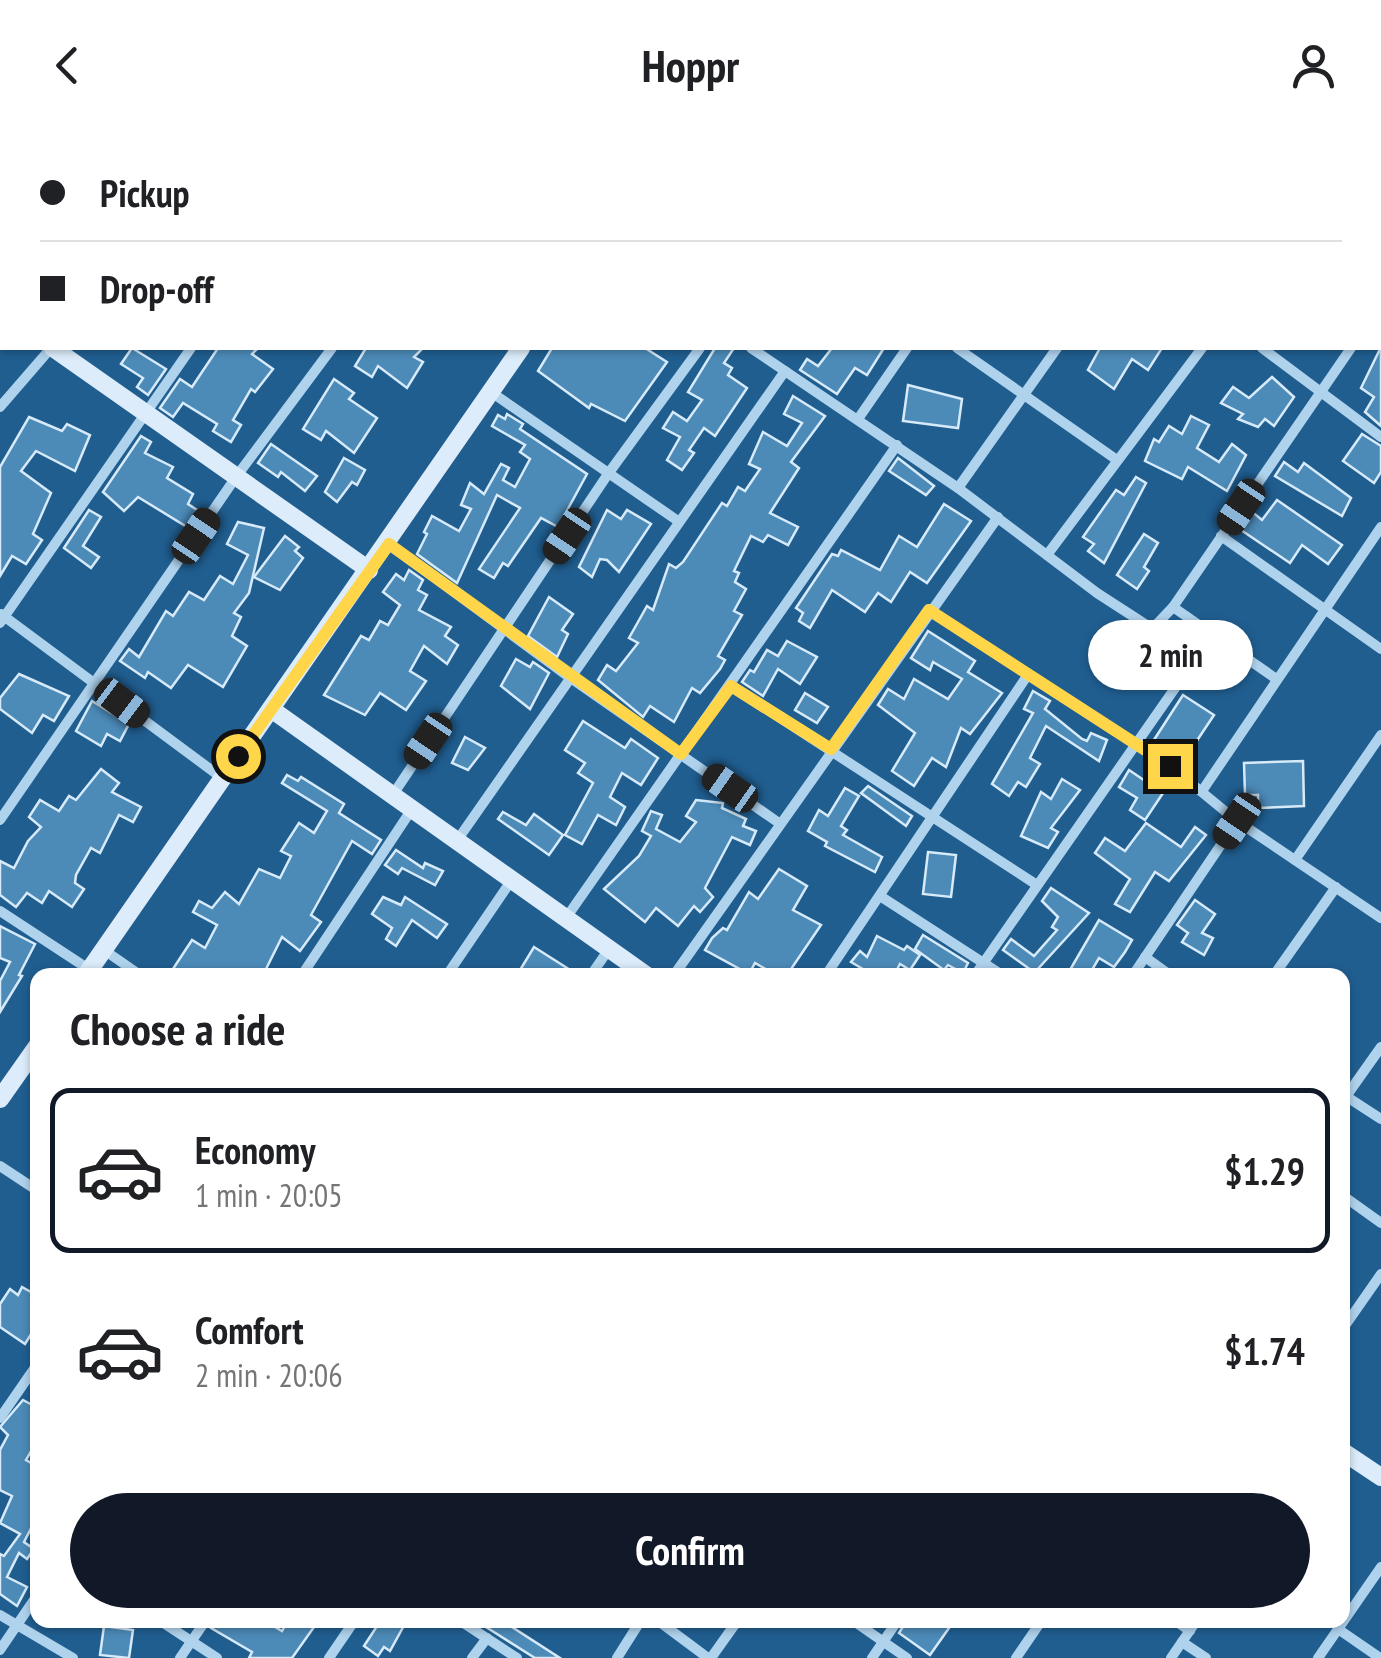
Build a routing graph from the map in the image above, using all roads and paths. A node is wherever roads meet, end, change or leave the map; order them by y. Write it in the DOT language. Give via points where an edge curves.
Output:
graph roads {
  1 [pos="50,350"];
  2 [pos="55,350"];
  3 [pos="190,350"];
  4 [pos="330,350"];
  5 [pos="521,350"];
  6 [pos="699,350"];
  7 [pos="754,350"];
  8 [pos="907,350"];
  9 [pos="961,350"];
  10 [pos="1056,350"];
  11 [pos="1200,350"];
  12 [pos="1265,350"];
  13 [pos="1350,350"];
  14 [pos="785,371"];
  15 [pos="1320,391"];
  16 [pos="491,392"];
  17 [pos="1025,395"];
  18 [pos="0,408"];
  19 [pos="144,412"];
  20 [pos="858,418"];
  21 [pos="1381,437"];
  22 [pos="897,445"];
  23 [pos="1118,460"];
  24 [pos="608,474"];
  25 [pos="236,476"];
  26 [pos="958,488"];
  27 [pos="998,517"];
  28 [pos="678,521"];
  29 [pos="1381,527"];
  30 [pos="1221,536"];
  31 [pos="389,544"];
  32 [pos="1047,555"];
  33 [pos="369,570"];
  34 [pos="1173,607"];
  35 [pos="929,610"];
  36 [pos="1325,610"];
  37 [pos="1,618"];
  38 [pos="505,628"];
  39 [pos="1212,635"];
  40 [pos="1381,649"];
  41 [pos="1027,676"];
  42 [pos="569,677"];
  43 [pos="1275,678"];
  44 [pos="95,683"];
  45 [pos="731,686"];
  46 [pos="271,710"];
  47 [pos="1381,734"];
  48 [pos="1136,744"];
  49 [pos="831,749"];
  50 [pos="681,754"];
  51 [pos="222,778"];
  52 [pos="1202,791"];
  53 [pos="390,798"];
  54 [pos="410,812"];
  55 [pos="934,817"];
  56 [pos="0,820"];
  57 [pos="1237,821"];
  58 [pos="780,823"];
  59 [pos="455,844"];
  60 [pos="1295,860"];
  61 [pos="512,881"];
  62 [pos="1037,885"];
  63 [pos="1336,888"];
  64 [pos="880,896"];
  65 [pos="0,911"];
  66 [pos="566,918"];
  67 [pos="1381,918"];
  68 [pos="609,949"];
  69 [pos="104,950"];
  70 [pos="1145,958"];
  71 [pos="984,962"];
  72 [pos="82,968"];
  73 [pos="91,968"];
  74 [pos="130,968"];
  75 [pos="307,968"];
  76 [pos="453,968"];
  77 [pos="596,968"];
  78 [pos="636,968"];
  79 [pos="679,968"];
  80 [pos="831,968"];
  81 [pos="980,968"];
  82 [pos="992,968"];
  83 [pos="1138,968"];
  84 [pos="1160,968"];
  85 [pos="1279,968"];
  86 [pos="1381,1047"];
  87 [pos="30,1057"];
  88 [pos="1350,1089"];
  89 [pos="0,1100"];
  90 [pos="1350,1101"];
  91 [pos="1381,1119"];
  92 [pos="0,1166"];
  93 [pos="30,1186"];
  94 [pos="1350,1201"];
  95 [pos="1381,1223"];
  96 [pos="1381,1274"];
  97 [pos="1350,1319"];
  98 [pos="30,1375"];
  99 [pos="0,1418"];
  100 [pos="1350,1456"];
  101 [pos="1381,1477"];
  102 [pos="1381,1568"];
  103 [pos="30,1606"];
  104 [pos="1350,1612"];
  105 [pos="0,1615"];
  106 [pos="17,1626"];
  107 [pos="172,1628"];
  108 [pos="201,1628"];
  109 [pos="350,1628"];
  110 [pos="471,1628"];
  111 [pos="636,1628"];
  112 [pos="668,1628"];
  113 [pos="732,1628"];
  114 [pos="863,1628"];
  115 [pos="893,1628"];
  116 [pos="1037,1628"];
  117 [pos="1186,1628"];
  118 [pos="1192,1628"];
  119 [pos="1338,1629"];
  120 [pos="1190,1631"];
  121 [pos="487,1638"];
  122 [pos="192,1641"];
  123 [pos="883,1642"];
  124 [pos="1182,1642"];
  125 [pos="0,1650"];
  126 [pos="73,1658"];
  127 [pos="180,1658"];
  128 [pos="217,1658"];
  129 [pos="329,1658"];
  130 [pos="472,1658"];
  131 [pos="517,1658"];
  132 [pos="617,1658"];
  133 [pos="709,1658"];
  134 [pos="872,1658"];
  135 [pos="906,1658"];
  136 [pos="1016,1658"];
  137 [pos="1171,1658"];
  138 [pos="1206,1658"];
  139 [pos="1318,1658"];
  140 [pos="1380,1658"];
  1 -- 18 [label="street"];
  2 -- 19 [label="street"];
  3 -- 19 [label="street"];
  4 -- 25 [label="street"];
  5 -- 16 [label="street"];
  6 -- 24 [label="street"];
  7 -- 14 [label="street"];
  8 -- 20 [label="street"];
  9 -- 17 [label="street"];
  10 -- 17 [label="street"];
  11 -- 23 [label="street"];
  12 -- 15 [label="street"];
  13 -- 15 [label="street"];
  14 -- 20 [label="street"];
  14 -- 28 [label="street"];
  15 -- 21 [label="street"];
  15 -- 30 [label="street"];
  16 -- 24 [label="street"];
  16 -- 31 [label="street"];
  17 -- 23 [label="street"];
  17 -- 26 [label="street"];
  19 -- 25 [label="street"];
  19 -- 37 [label="street"];
  20 -- 22 [label="street"];
  22 -- 26 [label="street"];
  22 -- 45 [label="street"];
  23 -- 32 [label="street"];
  24 -- 28 [label="street"];
  24 -- 38 [label="street"];
  25 -- 33 [label="street"];
  25 -- 44 [label="street"];
  26 -- 27 [label="street"];
  27 -- 32 [label="street"];
  27 -- 35 [label="street"];
  28 -- 42 [label="street"];
  29 -- 36 [label="street"];
  30 -- 34 [label="street"];
  30 -- 36 [label="street"];
  31 -- 33 [label="street"];
  31 -- 38 [label="street"];
  32 -- 34 [label="street" via="1148,626"];
  33 -- 46 [label="street"];
  34 -- 39 [label="street"];
  35 -- 41 [label="street"];
  35 -- 49 [label="street"];
  36 -- 40 [label="street"];
  36 -- 43 [label="street"];
  37 -- 44 [label="street"];
  38 -- 42 [label="street"];
  38 -- 53 [label="street"];
  39 -- 43 [label="street"];
  39 -- 48 [label="street"];
  41 -- 48 [label="street"];
  41 -- 55 [label="street"];
  42 -- 50 [label="street"];
  42 -- 59 [label="street"];
  43 -- 52 [label="street"];
  44 -- 51 [label="street"];
  44 -- 56 [label="street"];
  45 -- 49 [label="street"];
  45 -- 50 [label="street"];
  46 -- 51 [label="street"];
  46 -- 53 [label="street"];
  47 -- 60 [label="street"];
  48 -- 52 [label="street"];
  48 -- 62 [label="street"];
  49 -- 55 [label="street"];
  49 -- 58 [label="street"];
  50 -- 58 [label="street"];
  50 -- 66 [label="street"];
  51 -- 69 [label="street"];
  52 -- 57 [label="street"];
  53 -- 54 [label="street"];
  54 -- 59 [label="street"];
  54 -- 75 [label="street"];
  55 -- 62 [label="street"];
  55 -- 64 [label="street"];
  57 -- 60 [label="street"];
  57 -- 70 [label="street"];
  58 -- 79 [label="street"];
  59 -- 61 [label="street"];
  60 -- 63 [label="street"];
  61 -- 66 [label="street"];
  61 -- 76 [label="street"];
  62 -- 71 [label="street"];
  63 -- 67 [label="street"];
  63 -- 85 [label="street"];
  64 -- 71 [label="street"];
  64 -- 80 [label="street"];
  65 -- 72 [label="street"];
  66 -- 68 [label="street"];
  68 -- 77 [label="street"];
  68 -- 78 [label="street"];
  69 -- 73 [label="street"];
  69 -- 74 [label="street"];
  70 -- 83 [label="street"];
  70 -- 84 [label="street"];
  71 -- 81 [label="street"];
  71 -- 82 [label="street"];
  86 -- 88 [label="street"];
  87 -- 89 [label="street"];
  90 -- 91 [label="street"];
  92 -- 93 [label="street"];
  94 -- 95 [label="street"];
  96 -- 97 [label="street"];
  98 -- 99 [label="street"];
  100 -- 101 [label="street"];
  102 -- 104 [label="street"];
  103 -- 106 [label="street"];
  105 -- 106 [label="street"];
  106 -- 125 [label="street"];
  106 -- 126 [label="street"];
  107 -- 122 [label="street"];
  108 -- 122 [label="street"];
  109 -- 129 [label="street"];
  110 -- 121 [label="street"];
  111 -- 132 [label="street"];
  112 -- 133 [label="street"];
  113 -- 133 [label="street"];
  114 -- 123 [label="street"];
  115 -- 123 [label="street"];
  116 -- 136 [label="street"];
  117 -- 120 [label="street"];
  118 -- 120 [label="street"];
  119 -- 139 [label="street"];
  119 -- 140 [label="street"];
  120 -- 124 [label="street"];
  121 -- 130 [label="street"];
  121 -- 131 [label="street"];
  122 -- 127 [label="street"];
  122 -- 128 [label="street"];
  123 -- 134 [label="street"];
  123 -- 135 [label="street"];
  124 -- 137 [label="street"];
  124 -- 138 [label="street"];
}
